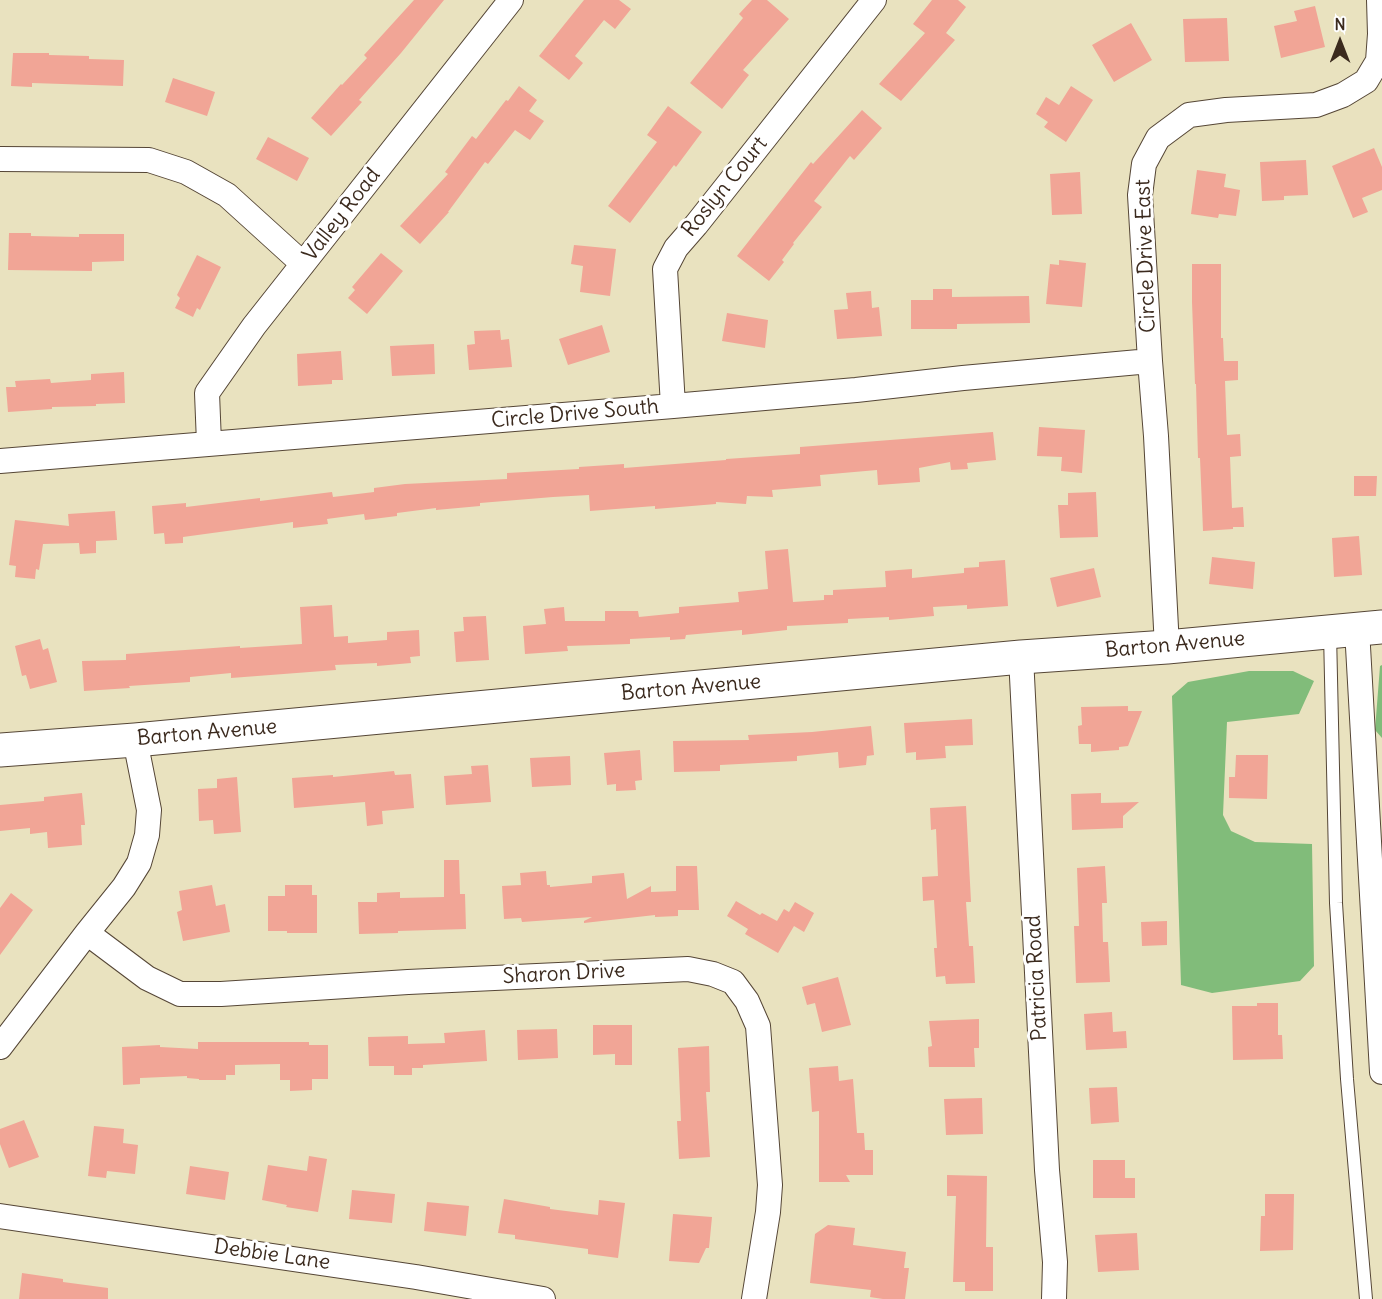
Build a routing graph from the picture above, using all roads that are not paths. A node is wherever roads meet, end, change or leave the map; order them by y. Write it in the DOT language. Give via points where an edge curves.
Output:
graph roads {
  1 [pos="511,0"];
  2 [pos="874,0"];
  3 [pos="1379,0"];
  4 [pos="0,159"];
  5 [pos="303,264"];
  6 [pos="1150,362"];
  7 [pos="674,406"];
  8 [pos="209,443"];
  9 [pos="0,461"];
  10 [pos="1356,629"];
  11 [pos="1167,647"];
  12 [pos="1021,657"];
  13 [pos="135,740"];
  14 [pos="0,750"];
  15 [pos="87,933"];
  16 [pos="0,1047"];
  17 [pos="1382,1072"];
  18 [pos="0,1216"];
  19 [pos="543,1299"];
  20 [pos="754,1299"];
  21 [pos="1054,1299"];
  22 [pos="1366,1299"];
  1 -- 5 [label="street, Valley Road"];
  2 -- 7 [label="street, Roslyn Court" via="676,248 665,269"];
  3 -- 6 [label="street, Circle Drive East" via="1378,61 1366,81 1316,105 1189,116 1158,138 1144,164 1140,195"];
  4 -- 5 [label="street" via="149,160 186,172 227,195"];
  5 -- 8 [label="street, Valley Road" via="207,393"];
  6 -- 7 [label="street, Circle Drive South"];
  6 -- 11 [label="street, Circle Drive East"];
  7 -- 8 [label="street, Circle Drive South"];
  8 -- 9 [label="street, Circle Drive South"];
  10 -- 11 [label="street, Barton Avenue"];
  10 -- 17 [label="street"];
  10 -- 22 [label="lane" via="1336,903"];
  11 -- 12 [label="street, Barton Avenue"];
  12 -- 13 [label="street, Barton Avenue"];
  12 -- 21 [label="street, Patricia Road"];
  13 -- 14 [label="street, Barton Avenue"];
  13 -- 15 [label="street" via="149,810 147,835 139,863"];
  15 -- 16 [label="street"];
  15 -- 20 [label="street, Sharon Drive" via="147,978 180,994 688,969 733,982 758,1026 770,1185"];
  18 -- 19 [label="street, Debbie Lane" via="416,1276"];
}
